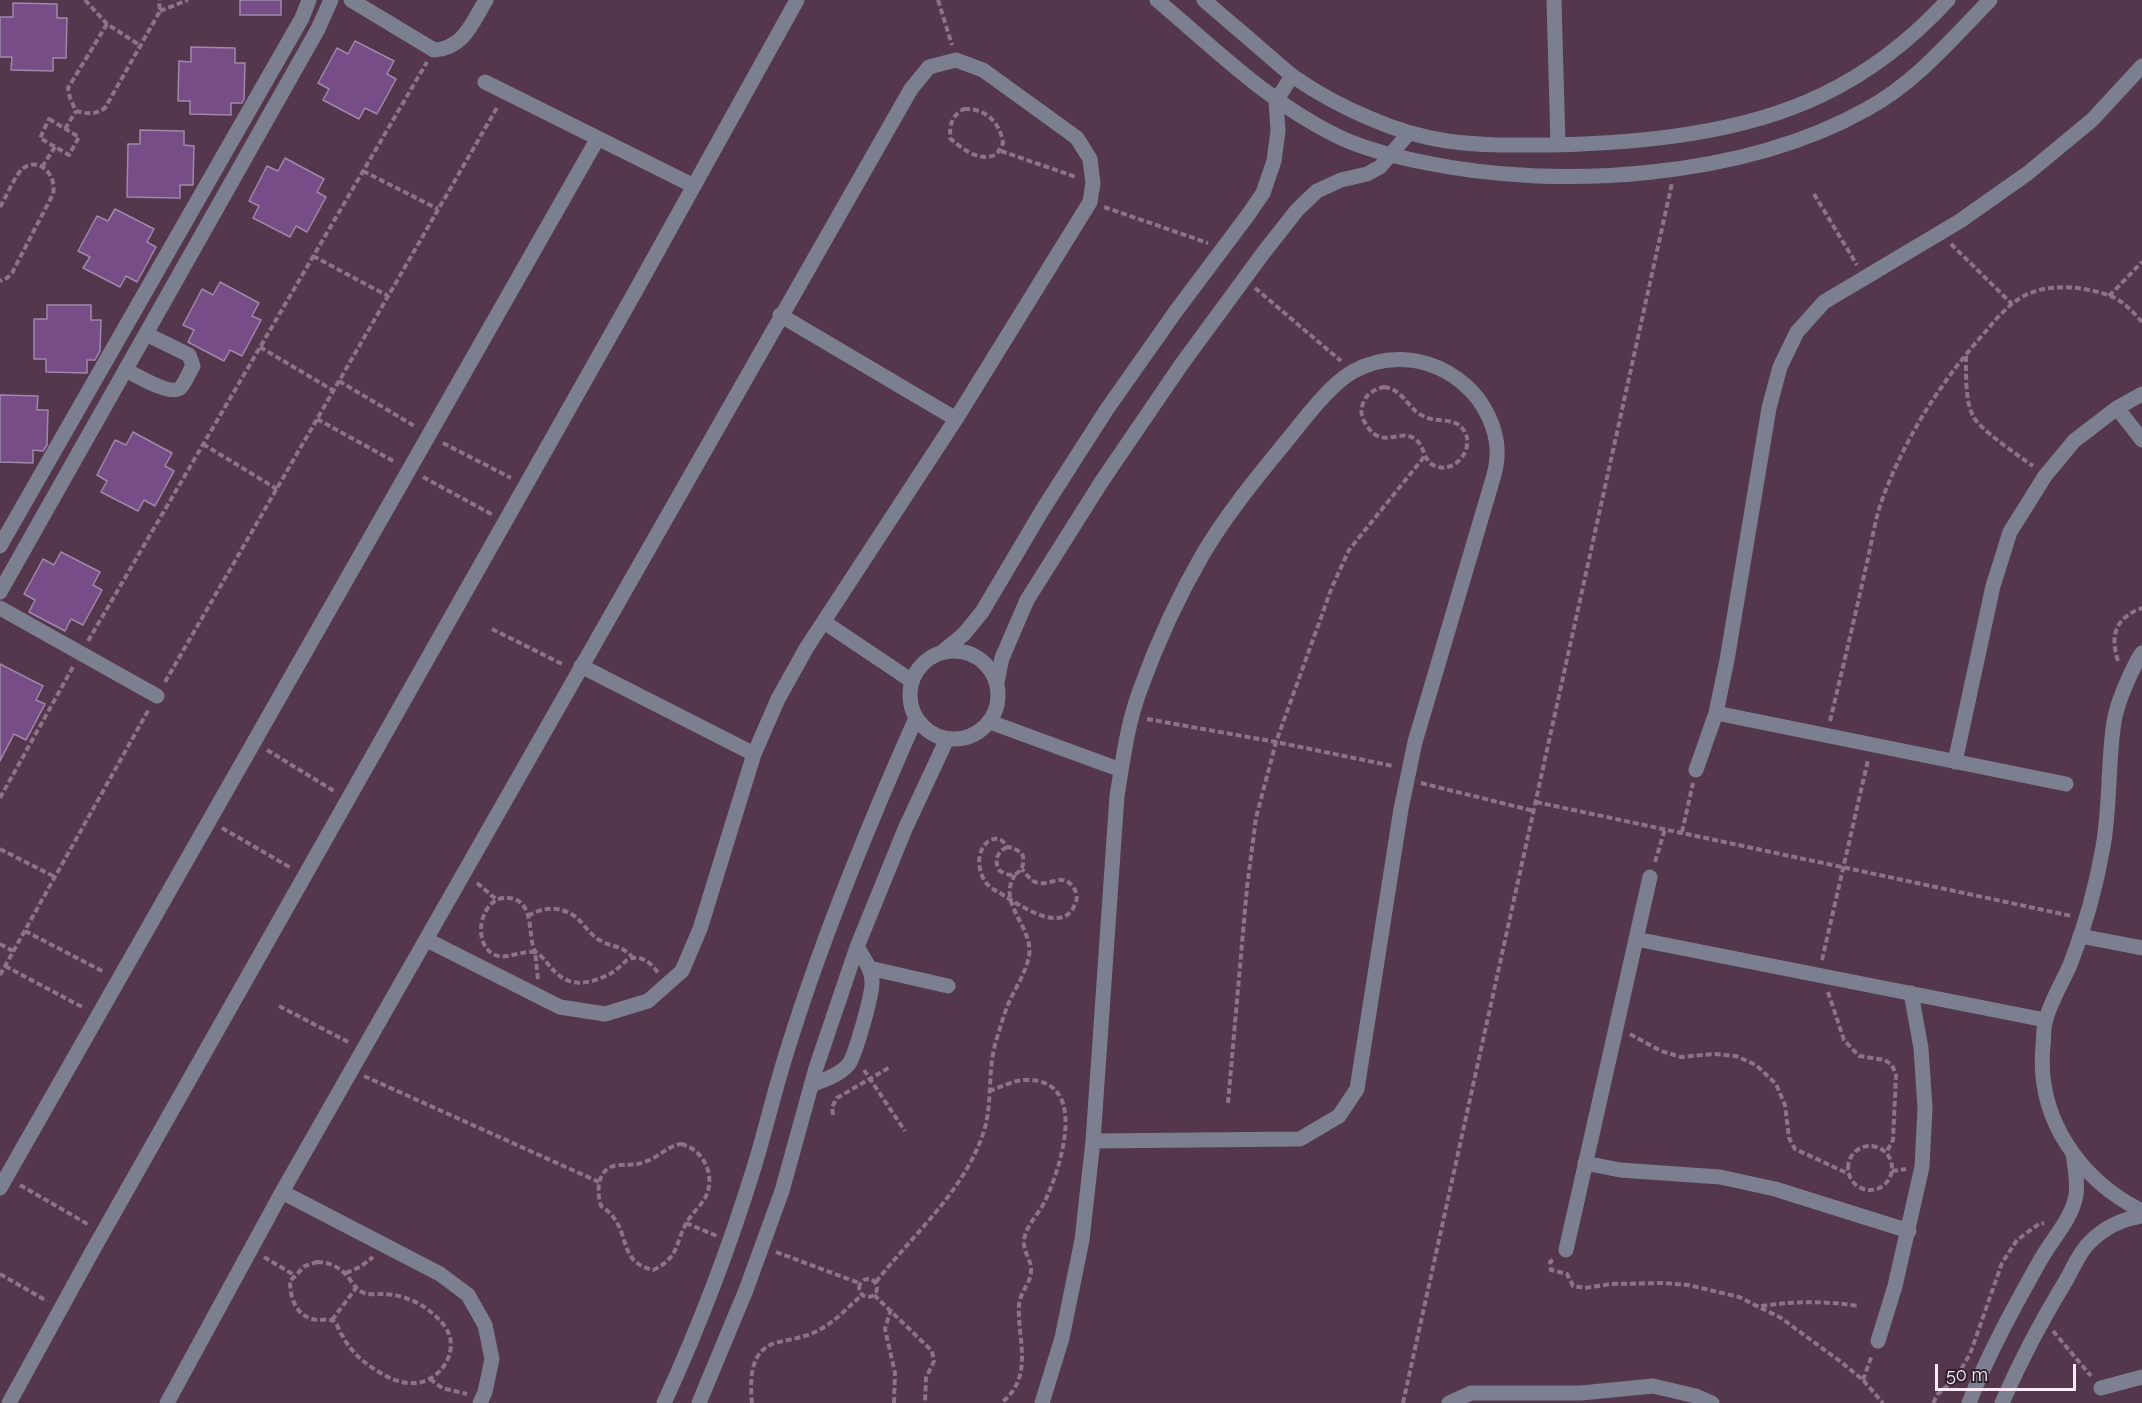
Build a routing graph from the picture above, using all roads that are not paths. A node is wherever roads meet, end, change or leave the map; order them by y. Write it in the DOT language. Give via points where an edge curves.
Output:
graph roads {
  1 [pos="309,0"];
  2 [pos="331,0"];
  3 [pos="351,0"];
  4 [pos="486,0"];
  5 [pos="1157,0"];
  6 [pos="1204,0"];
  7 [pos="1554,0"];
  8 [pos="1948,0"];
  9 [pos="1990,0"];
  10 [pos="790,2"];
  11 [pos="2142,66"];
  12 [pos="1292,76"];
  13 [pos="485,82"];
  14 [pos="1276,101"];
  15 [pos="1409,133"];
  16 [pos="598,138"];
  17 [pos="1558,145"];
  18 [pos="1390,155"];
  19 [pos="694,186"];
  20 [pos="780,315"];
  21 [pos="146,334"];
  22 [pos="126,369"];
  23 [pos="94,381"];
  24 [pos="113,392"];
  25 [pos="2142,394"];
  26 [pos="2117,408"];
  27 [pos="956,419"];
  28 [pos="2142,440"];
  29 [pos="0,546"];
  30 [pos="0,592"];
  31 [pos="0,608"];
  32 [pos="824,622"];
  33 [pos="941,653"];
  34 [pos="2141,656"];
  35 [pos="579,669"];
  36 [pos="912,681"];
  37 [pos="998,682"];
  38 [pos="157,696"];
  39 [pos="1716,713"];
  40 [pos="916,718"];
  41 [pos="990,722"];
  42 [pos="947,740"];
  43 [pos="754,754"];
  44 [pos="1955,762"];
  45 [pos="1121,770"];
  46 [pos="1696,770"];
  47 [pos="2066,784"];
  48 [pos="1650,877"];
  49 [pos="2080,936"];
  50 [pos="1636,939"];
  51 [pos="427,940"];
  52 [pos="857,947"];
  53 [pos="2142,948"];
  54 [pos="868,968"];
  55 [pos="948,986"];
  56 [pos="1911,993"];
  57 [pos="2045,1020"];
  58 [pos="812,1085"];
  59 [pos="1093,1141"];
  60 [pos="2073,1154"];
  61 [pos="1585,1163"];
  62 [pos="3,1182"];
  63 [pos="282,1192"];
  64 [pos="2142,1211"];
  65 [pos="2142,1216"];
  66 [pos="1909,1231"];
  67 [pos="1566,1250"];
  68 [pos="1878,1341"];
  69 [pos="2142,1377"];
  70 [pos="2101,1388"];
  71 [pos="483,1397"];
  72 [pos="9,1403"];
  73 [pos="167,1403"];
  74 [pos="664,1403"];
  75 [pos="699,1403"];
  76 [pos="1042,1403"];
  77 [pos="1449,1403"];
  78 [pos="1712,1403"];
  79 [pos="1970,1403"];
  80 [pos="2002,1403"];
  1 -- 23 [label="street"];
  2 -- 21 [label="street"];
  3 -- 4 [label="street" via="434,50 447,49 458,42"];
  5 -- 14 [label="street"];
  6 -- 12 [label="street"];
  7 -- 17 [label="street"];
  8 -- 17 [label="street" via="1876,64 1822,96 1763,118 1641,140"];
  9 -- 18 [label="street" via="1911,80 1868,109 1817,133 1758,153 1633,174 1572,177 1450,168"];
  10 -- 19 [label="street"];
  11 -- 39 [label="street" via="2092,120 2028,173 1960,221 1824,302 1797,332 1780,368 1769,408"];
  12 -- 14 [label="street"];
  12 -- 15 [label="street" via="1332,101"];
  13 -- 16 [label="street"];
  14 -- 18 [label="street" via="1334,134"];
  14 -- 33 [label="street" via="1274,161 1263,193 1107,408 982,612"];
  15 -- 17 [label="street" via="1483,145"];
  15 -- 18 [label="street"];
  16 -- 19 [label="street"];
  16 -- 62 [label="street"];
  18 -- 37 [label="street" via="1367,174 1317,191 1297,210 1244,279 1102,481 1027,600 1002,658"];
  19 -- 72 [label="street"];
  20 -- 27 [label="street"];
  20 -- 27 [label="street" via="911,89 929,67 956,60 983,70 1077,138 1090,159 1093,183 1090,202"];
  20 -- 35 [label="street"];
  21 -- 22 [label="street"];
  21 -- 22 [label="street" via="189,355 192,366 181,387 164,388"];
  22 -- 24 [label="street"];
  23 -- 24 [label="street"];
  23 -- 29 [label="street"];
  24 -- 30 [label="street"];
  25 -- 26 [label="street"];
  26 -- 28 [label="street"];
  26 -- 44 [label="street" via="2074,441 2045,476 2010,532 1993,586"];
  27 -- 32 [label="street"];
  31 -- 38 [label="street"];
  32 -- 36 [label="street"];
  32 -- 43 [label="street" via="778,699"];
  33 -- 36 [label="street" via="929,659"];
  33 -- 37 [label="street" via="955,651 975,656"];
  34 -- 49 [label="street" via="2120,696 2113,727 2103,846"];
  35 -- 43 [label="street"];
  35 -- 51 [label="street"];
  36 -- 40 [label="street" via="911,706"];
  37 -- 41 [label="street" via="997,710"];
  39 -- 44 [label="street"];
  39 -- 46 [label="street"];
  40 -- 42 [label="street" via="924,728"];
  40 -- 74 [label="street" via="867,826 825,937 756,1163 714,1282"];
  41 -- 42 [label="street" via="971,737"];
  41 -- 45 [label="street"];
  42 -- 52 [label="street" via="905,829"];
  43 -- 51 [label="street" via="700,929 682,971 648,1001 605,1014 560,1007"];
  44 -- 47 [label="street"];
  45 -- 59 [label="street"];
  45 -- 59 [label="street" via="1139,691 1169,619 1203,553 1250,486 1341,379 1385,360 1419,360 1450,372 1476,394 1492,423 1498,456 1415,742 1357,1089 1339,1116 1300,1139"];
  48 -- 50 [label="street"];
  49 -- 53 [label="street"];
  49 -- 57 [label="street"];
  50 -- 56 [label="street"];
  50 -- 61 [label="street"];
  51 -- 63 [label="street"];
  52 -- 54 [label="street"];
  52 -- 58 [label="street"];
  54 -- 55 [label="street"];
  54 -- 58 [label="street" via="873,980 849,1064"];
  56 -- 57 [label="street"];
  56 -- 66 [label="street" via="1921,1048 1924,1108 1922,1167"];
  57 -- 60 [label="street" via="2041,1060 2047,1101"];
  58 -- 75 [label="street" via="782,1191"];
  59 -- 76 [label="street" via="1082,1240 1062,1338"];
  60 -- 64 [label="street" via="2094,1179 2120,1200"];
  60 -- 79 [label="street" via="2075,1197 2067,1219 2041,1259 1980,1375"];
  61 -- 66 [label="street" via="1620,1170 1719,1177 1775,1189"];
  61 -- 67 [label="street"];
  63 -- 71 [label="street" via="440,1274 468,1295 485,1325 492,1359"];
  63 -- 73 [label="street"];
  65 -- 80 [label="street" via="2106,1228 2088,1243 2042,1318"];
  66 -- 68 [label="street"];
  69 -- 70 [label="street"];
  77 -- 78 [label="street" via="1471,1393 1581,1393 1653,1386"];
}
